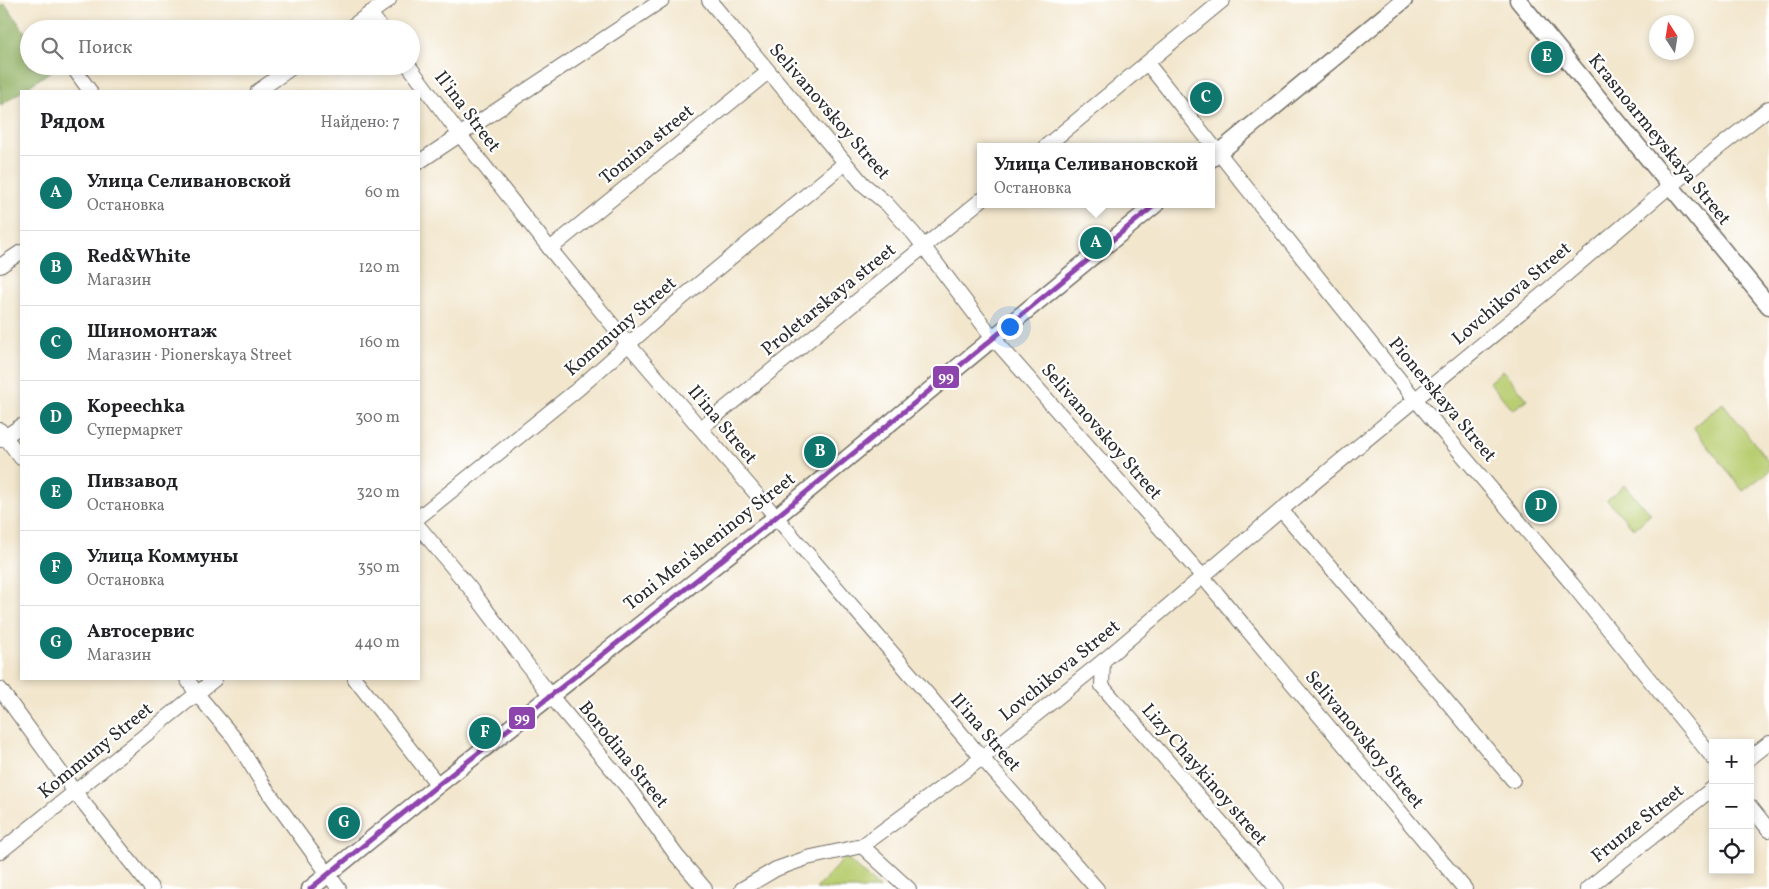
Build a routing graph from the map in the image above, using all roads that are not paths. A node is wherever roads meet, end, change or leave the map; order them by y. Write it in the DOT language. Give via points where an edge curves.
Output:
graph roads {
  1 [pos="388,0"];
  2 [pos="662,0"];
  3 [pos="709,0"];
  4 [pos="1223,0"];
  5 [pos="1404,0"];
  6 [pos="1518,0"];
  7 [pos="370,13"];
  8 [pos="360,20"];
  9 [pos="375,20"];
  10 [pos="1147,63"];
  11 [pos="768,72"];
  12 [pos="78,75"];
  13 [pos="281,75"];
  14 [pos="416,75"];
  15 [pos="89,90"];
  16 [pos="259,90"];
  17 [pos="1769,108"];
  18 [pos="460,135"];
  19 [pos="1050,143"];
  20 [pos="1205,143"];
  21 [pos="1215,156"];
  22 [pos="420,161"];
  23 [pos="846,163"];
  24 [pos="1670,186"];
  25 [pos="977,203"];
  26 [pos="1151,208"];
  27 [pos="924,246"];
  28 [pos="550,249"];
  29 [pos="20,253"];
  30 [pos="0,266"];
  31 [pos="1769,306"];
  32 [pos="994,339"];
  33 [pos="629,345"];
  34 [pos="1414,399"];
  35 [pos="20,426"];
  36 [pos="701,428"];
  37 [pos="2,435"];
  38 [pos="20,457"];
  39 [pos="1281,510"];
  40 [pos="420,516"];
  41 [pos="776,517"];
  42 [pos="420,528"];
  43 [pos="1203,577"];
  44 [pos="1103,661"];
  45 [pos="188,680"];
  46 [pos="214,680"];
  47 [pos="356,680"];
  48 [pos="1081,680"];
  49 [pos="1102,686"];
  50 [pos="0,689"];
  51 [pos="197,694"];
  52 [pos="550,695"];
  53 [pos="1769,743"];
  54 [pos="1709,753"];
  55 [pos="1754,755"];
  56 [pos="982,758"];
  57 [pos="1513,780"];
  58 [pos="438,784"];
  59 [pos="1709,791"];
  60 [pos="75,792"];
  61 [pos="1754,811"];
  62 [pos="1769,830"];
  63 [pos="862,846"];
  64 [pos="0,852"];
  65 [pos="327,875"];
  66 [pos="152,889"];
  67 [pos="310,889"];
  68 [pos="339,889"];
  69 [pos="705,889"];
  70 [pos="742,889"];
  71 [pos="909,889"];
  72 [pos="1097,889"];
  73 [pos="1277,889"];
  74 [pos="1464,889"];
  75 [pos="1587,889"];
  1 -- 7 [label="street"];
  2 -- 18 [label="street"];
  3 -- 11 [label="street, Selivanovskoy Street"];
  4 -- 10 [label="street"];
  5 -- 21 [label="street"];
  6 -- 24 [label="street, Krasnoarmeyskaya Street"];
  7 -- 8 [label="street"];
  7 -- 9 [label="street"];
  10 -- 19 [label="street"];
  10 -- 20 [label="street, Pionerskaya Street"];
  11 -- 23 [label="street, Selivanovskoy Street"];
  11 -- 28 [label="street, Tomina street"];
  12 -- 15 [label="street"];
  13 -- 16 [label="street"];
  14 -- 18 [label="street, Il'ina Street"];
  17 -- 24 [label="street, Lovchikova Street"];
  18 -- 22 [label="street"];
  18 -- 28 [label="street, Il'ina Street"];
  21 -- 34 [label="street, Pionerskaya Street"];
  23 -- 27 [label="street, Selivanovskoy Street"];
  23 -- 33 [label="street, Kommuny Street"];
  24 -- 31 [label="street, Krasnoarmeyskaya Street"];
  24 -- 34 [label="street, Lovchikova Street"];
  25 -- 27 [label="street, Proletarskaya street"];
  26 -- 32 [label="street, Toni Men'sheninoy Street"];
  27 -- 32 [label="street, Selivanovskoy Street"];
  27 -- 36 [label="street, Proletarskaya street"];
  28 -- 33 [label="street, Il'ina Street"];
  29 -- 30 [label="street"];
  32 -- 41 [label="street, Toni Men'sheninoy Street"];
  32 -- 43 [label="street, Selivanovskoy Street"];
  33 -- 36 [label="street, Il'ina Street"];
  33 -- 40 [label="street, Kommuny Street"];
  34 -- 39 [label="street, Lovchikova Street"];
  34 -- 54 [label="street, Pionerskaya Street" via="1572,584"];
  35 -- 37 [label="street"];
  36 -- 41 [label="street, Il'ina Street"];
  37 -- 38 [label="street"];
  39 -- 43 [label="street, Lovchikova Street"];
  39 -- 57 [label="street"];
  41 -- 52 [label="street, Toni Men'sheninoy Street"];
  41 -- 56 [label="street, Il'ina Street"];
  42 -- 52 [label="street, Borodina Street" via="469,587"];
  43 -- 44 [label="street, Lovchikova Street"];
  43 -- 74 [label="street, Selivanovskoy Street"];
  44 -- 48 [label="street, Lovchikova Street"];
  44 -- 49 [label="street"];
  45 -- 51 [label="street"];
  46 -- 51 [label="street, Kommuny Street"];
  47 -- 58 [label="street"];
  48 -- 49 [label="street"];
  48 -- 56 [label="street, Lovchikova Street"];
  49 -- 73 [label="street, Lizy Chaykinoy street"];
  50 -- 60 [label="street"];
  51 -- 60 [label="street, Kommuny Street"];
  51 -- 65 [label="street" via="235,739"];
  52 -- 58 [label="street, Toni Men'sheninoy Street"];
  52 -- 69 [label="street, Borodina Street" via="632,793 676,855"];
  53 -- 55 [label="street"];
  56 -- 63 [label="street, Lovchikova Street"];
  56 -- 72 [label="street, Il'ina Street"];
  58 -- 65 [label="street, Toni Men'sheninoy Street"];
  59 -- 75 [label="street, Frunze Street"];
  60 -- 64 [label="street, Kommuny Street"];
  60 -- 66 [label="street"];
  61 -- 62 [label="street"];
  63 -- 70 [label="street, Lovchikova Street" via="776,869"];
  63 -- 71 [label="street"];
  65 -- 67 [label="street, Toni Men'sheninoy Street"];
  65 -- 68 [label="street"];
}
